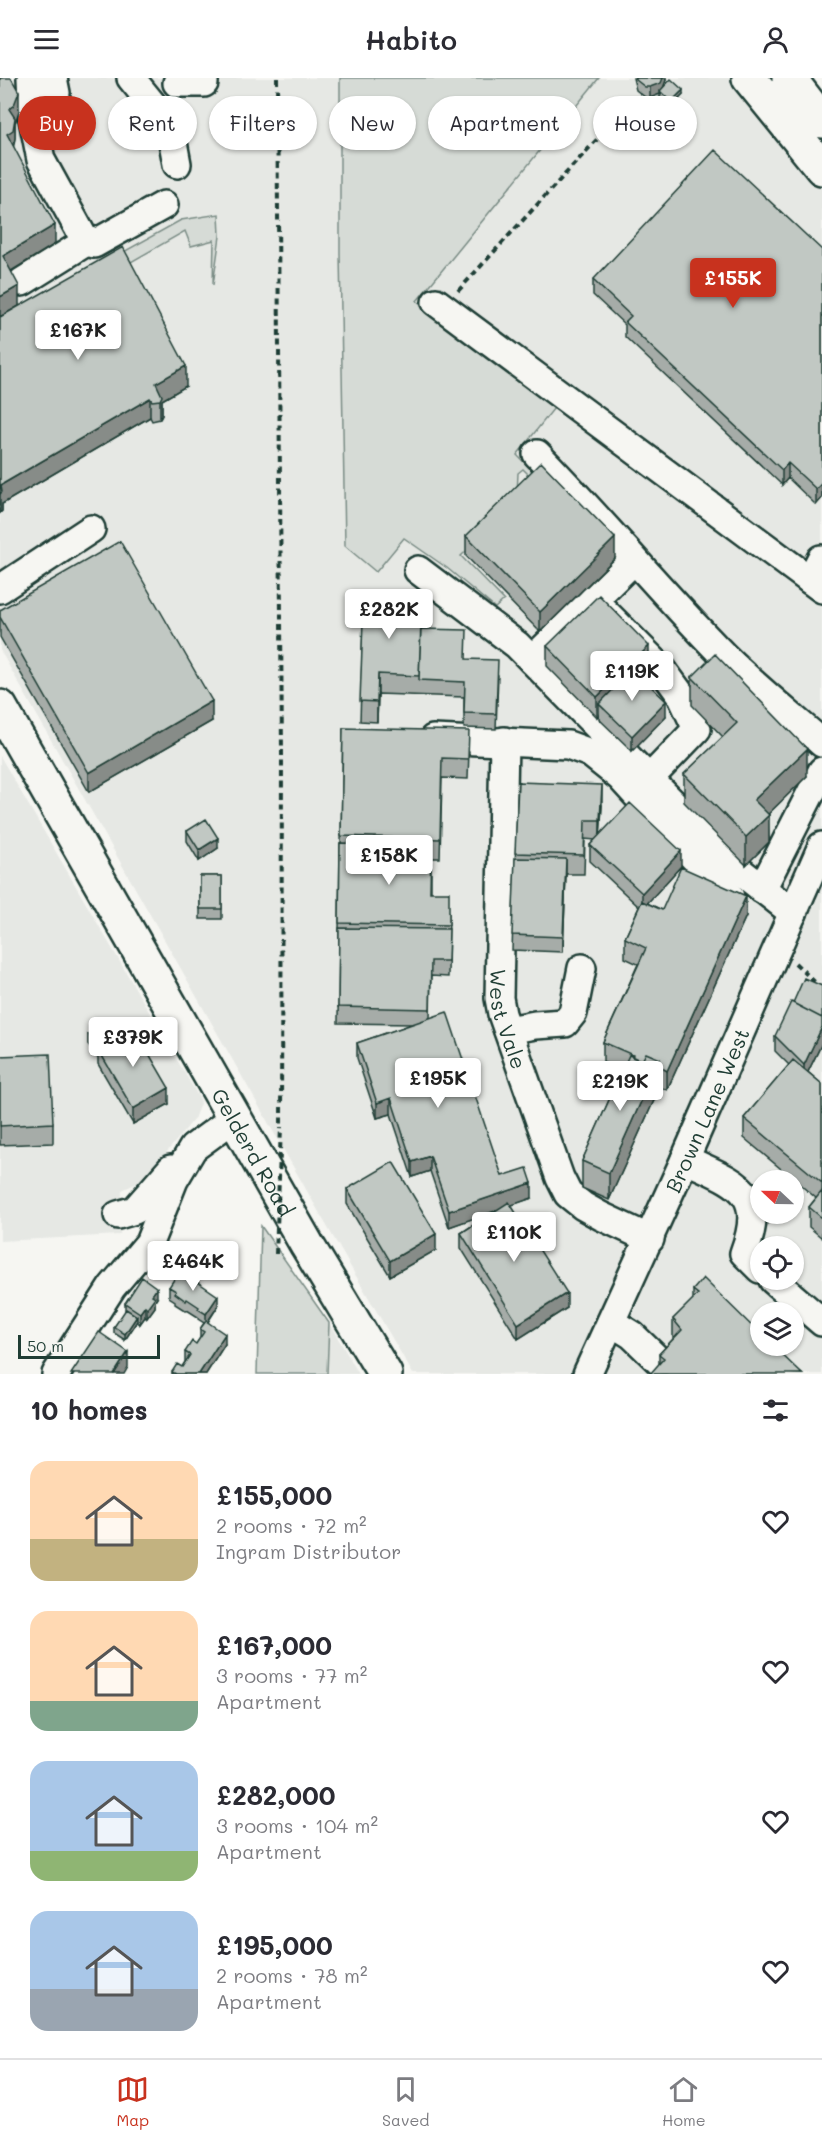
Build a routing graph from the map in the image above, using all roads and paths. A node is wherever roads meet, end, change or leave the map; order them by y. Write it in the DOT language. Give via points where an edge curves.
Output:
graph roads {
  1 [pos="31,78"];
  2 [pos="130,78"];
  3 [pos="204,78"];
  4 [pos="277,78"];
  5 [pos="749,78"];
  6 [pos="789,78"];
  7 [pos="177,83"];
  8 [pos="822,121"];
  9 [pos="593,142"];
  10 [pos="177,164"];
  11 [pos="822,168"];
  12 [pos="164,205"];
  13 [pos="86,242"];
  14 [pos="22,282"];
  15 [pos="440,304"];
  16 [pos="537,454"];
  17 [pos="91,529"];
  18 [pos="633,561"];
  19 [pos="418,570"];
  20 [pos="818,576"];
  21 [pos="0,589"];
  22 [pos="593,600"];
  23 [pos="532,660"];
  24 [pos="703,676"];
  25 [pos="5,728"];
  26 [pos="408,738"];
  27 [pos="504,741"];
  28 [pos="822,743"];
  29 [pos="822,771"];
  30 [pos="650,779"];
  31 [pos="822,846"];
  32 [pos="762,889"];
  33 [pos="730,897"];
  34 [pos="793,913"];
  35 [pos="778,947"];
  36 [pos="582,968"];
  37 [pos="822,989"];
  38 [pos="508,1030"];
  39 [pos="234,1118"];
  40 [pos="193,1148"];
  41 [pos="685,1159"];
  42 [pos="118,1215"];
  43 [pos="650,1239"];
  44 [pos="276,1254"];
  45 [pos="750,1259"];
  46 [pos="785,1290"];
  47 [pos="611,1322"];
  48 [pos="822,1322"];
  49 [pos="659,1360"];
  50 [pos="56,1374"];
  51 [pos="385,1374"];
  52 [pos="587,1374"];
  1 -- 13 [label="street" via="41,160"];
  2 -- 10 [label="street" via="170,126"];
  3 -- 7 [label="street" via="204,83"];
  4 -- 44 [label="path, bridge" via="282,755 281,1127"];
  5 -- 11 [label="main road"];
  6 -- 8 [label="main road"];
  9 -- 15 [label="path"];
  12 -- 13 [label="street" via="94,244"];
  13 -- 14 [label="street"];
  15 -- 20 [label="street"];
  16 -- 18 [label="street"];
  17 -- 21 [label="street"];
  18 -- 22 [label="street"];
  18 -- 24 [label="street"];
  19 -- 23 [label="street"];
  22 -- 23 [label="street"];
  22 -- 24 [label="street" via="662,669"];
  23 -- 30 [label="street"];
  24 -- 28 [label="street"];
  24 -- 30 [label="street" via="697,729"];
  25 -- 39 [label="main road, Gelderd Road"];
  26 -- 27 [label="street"];
  27 -- 33 [label="street" via="567,745 598,758"];
  27 -- 38 [label="street, West Vale" via="499,998"];
  29 -- 32 [label="street"];
  30 -- 32 [label="street"];
  31 -- 34 [label="street, Brown Lane West"];
  32 -- 34 [label="street"];
  34 -- 35 [label="street, Brown Lane West"];
  35 -- 37 [label="path"];
  35 -- 41 [label="street, Brown Lane West"];
  36 -- 38 [label="street" via="573,1014 565,1023"];
  38 -- 43 [label="street, West Vale" via="568,1194 601,1216"];
  39 -- 40 [label="street"];
  39 -- 51 [label="main road, Gelderd Road"];
  40 -- 42 [label="street" via="135,1210"];
  40 -- 50 [label="street" via="174,1180 149,1243 112,1287"];
  41 -- 43 [label="street, Brown Lane West"];
  41 -- 45 [label="street" via="735,1183 751,1200 752,1227 744,1253"];
  43 -- 47 [label="street, Brown Lane West"];
  46 -- 48 [label="street"];
  47 -- 49 [label="street"];
  47 -- 52 [label="street, Brown Lane West"];
}
